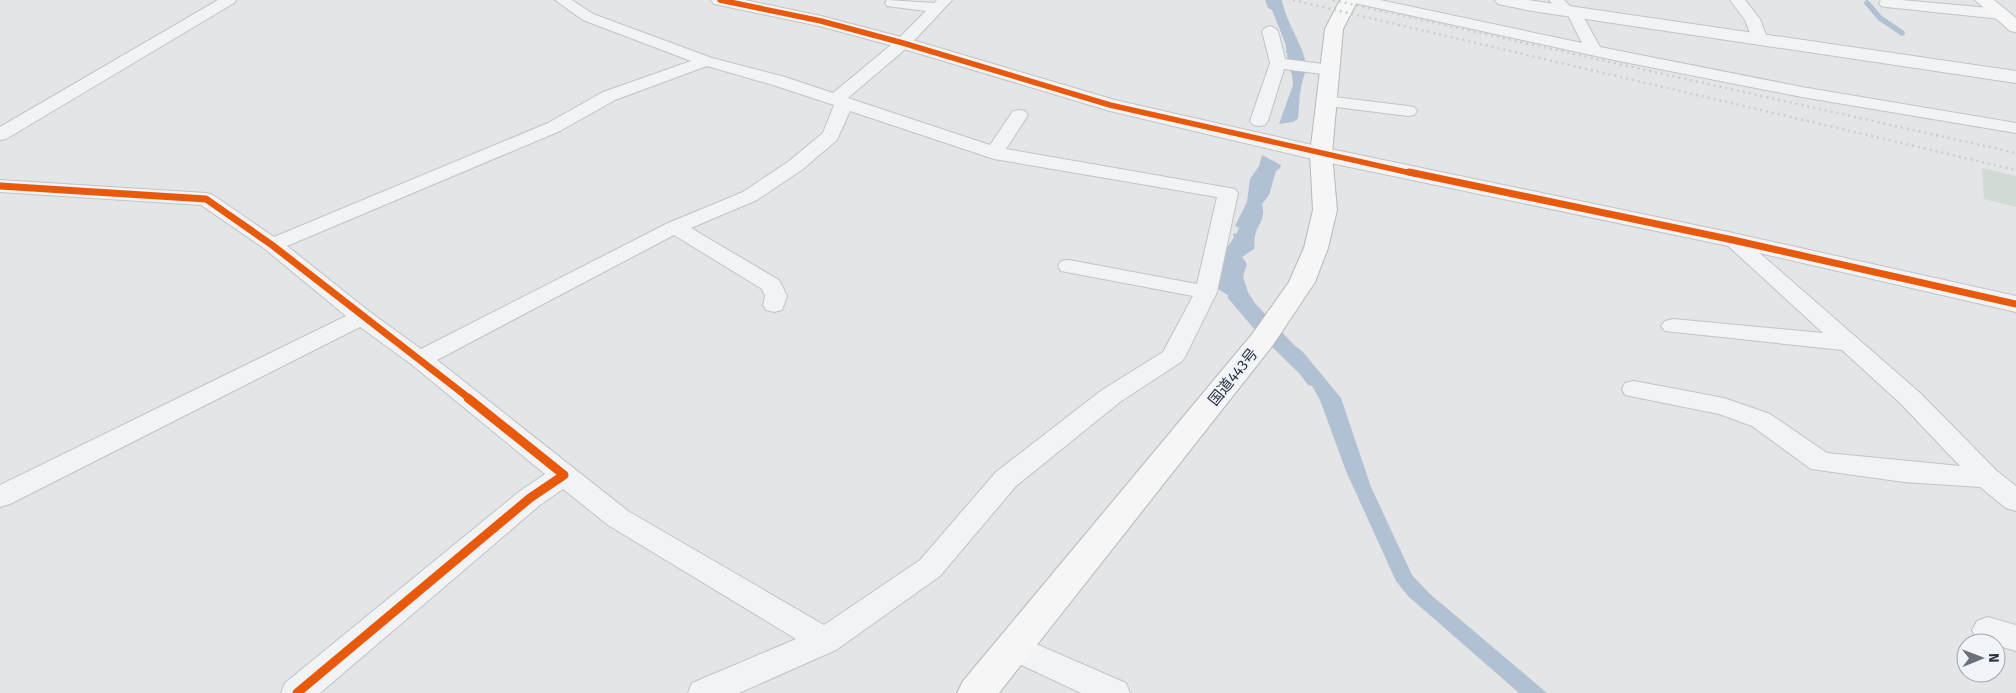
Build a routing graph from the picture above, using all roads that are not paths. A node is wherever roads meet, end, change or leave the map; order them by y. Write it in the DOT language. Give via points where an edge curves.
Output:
graph roads {
  1 [pos="229,0"];
  2 [pos="562,0"];
  3 [pos="720,0"];
  4 [pos="1349,0"];
  5 [pos="1360,0"];
  6 [pos="1504,0"];
  7 [pos="1737,0"];
  8 [pos="1984,0"];
  9 [pos="892,3"];
  10 [pos="1886,3"];
  11 [pos="942,4"];
  12 [pos="1565,8"];
  13 [pos="2001,14"];
  14 [pos="2016,27"];
  15 [pos="1270,30"];
  16 [pos="1760,40"];
  17 [pos="903,43"];
  18 [pos="1593,50"];
  19 [pos="706,61"];
  20 [pos="1278,63"];
  21 [pos="1330,70"];
  22 [pos="2016,77"];
  23 [pos="840,101"];
  24 [pos="1326,101"];
  25 [pos="1408,111"];
  26 [pos="1019,115"];
  27 [pos="1259,121"];
  28 [pos="2016,128"];
  29 [pos="0,135"];
  30 [pos="994,153"];
  31 [pos="1320,154"];
  32 [pos="0,186"];
  33 [pos="675,227"];
  34 [pos="1733,240"];
  35 [pos="272,245"];
  36 [pos="1069,266"];
  37 [pos="1206,292"];
  38 [pos="2016,304"];
  39 [pos="774,305"];
  40 [pos="362,317"];
  41 [pos="1672,326"];
  42 [pos="1848,343"];
  43 [pos="420,359"];
  44 [pos="1634,389"];
  45 [pos="564,475"];
  46 [pos="1987,478"];
  47 [pos="0,497"];
  48 [pos="2016,501"];
  49 [pos="825,641"];
  50 [pos="1013,647"];
  51 [pos="297,693"];
  52 [pos="704,693"];
  53 [pos="976,693"];
  54 [pos="1114,693"];
  1 -- 29 [label="street"];
  2 -- 19 [label="street" via="588,16"];
  3 -- 17 [label="street"];
  4 -- 21 [label="main road, 国道443号" via="1334,29"];
  5 -- 18 [label="street"];
  6 -- 12 [label="street"];
  7 -- 16 [label="street" via="1752,19"];
  8 -- 13 [label="main road"];
  9 -- 11 [label="street"];
  10 -- 13 [label="street"];
  11 -- 17 [label="street"];
  12 -- 16 [label="street"];
  12 -- 18 [label="street"];
  13 -- 14 [label="main road"];
  15 -- 20 [label="street"];
  16 -- 22 [label="street"];
  17 -- 23 [label="street"];
  17 -- 31 [label="street" via="1110,105"];
  18 -- 28 [label="street" via="1802,92"];
  19 -- 23 [label="street"];
  19 -- 35 [label="street" via="609,96 554,127"];
  20 -- 21 [label="street"];
  20 -- 27 [label="street"];
  21 -- 24 [label="main road, 国道443号"];
  23 -- 30 [label="street"];
  23 -- 33 [label="street" via="831,136 796,165 750,196"];
  24 -- 25 [label="street"];
  24 -- 31 [label="main road, 国道443号"];
  26 -- 30 [label="street"];
  30 -- 37 [label="street" via="1228,193"];
  31 -- 34 [label="street"];
  31 -- 50 [label="main road, 国道443号" via="1325,210 1316,248 1302,282 1264,339"];
  32 -- 35 [label="street" via="206,199"];
  33 -- 39 [label="street" via="771,285 776,296"];
  33 -- 43 [label="street"];
  34 -- 38 [label="street"];
  34 -- 42 [label="street"];
  35 -- 40 [label="street"];
  36 -- 37 [label="street"];
  37 -- 49 [label="street" via="1172,357 1111,396 1006,479 930,568"];
  40 -- 43 [label="street"];
  40 -- 47 [label="street"];
  41 -- 42 [label="street"];
  42 -- 46 [label="street" via="1910,398"];
  43 -- 45 [label="street"];
  44 -- 46 [label="street" via="1724,406 1761,420 1820,462"];
  45 -- 49 [label="street" via="618,518"];
  45 -- 51 [label="street" via="530,498"];
  46 -- 48 [label="street"];
  49 -- 52 [label="street"];
  50 -- 53 [label="main road, 国道443号"];
  50 -- 54 [label="street"];
}
